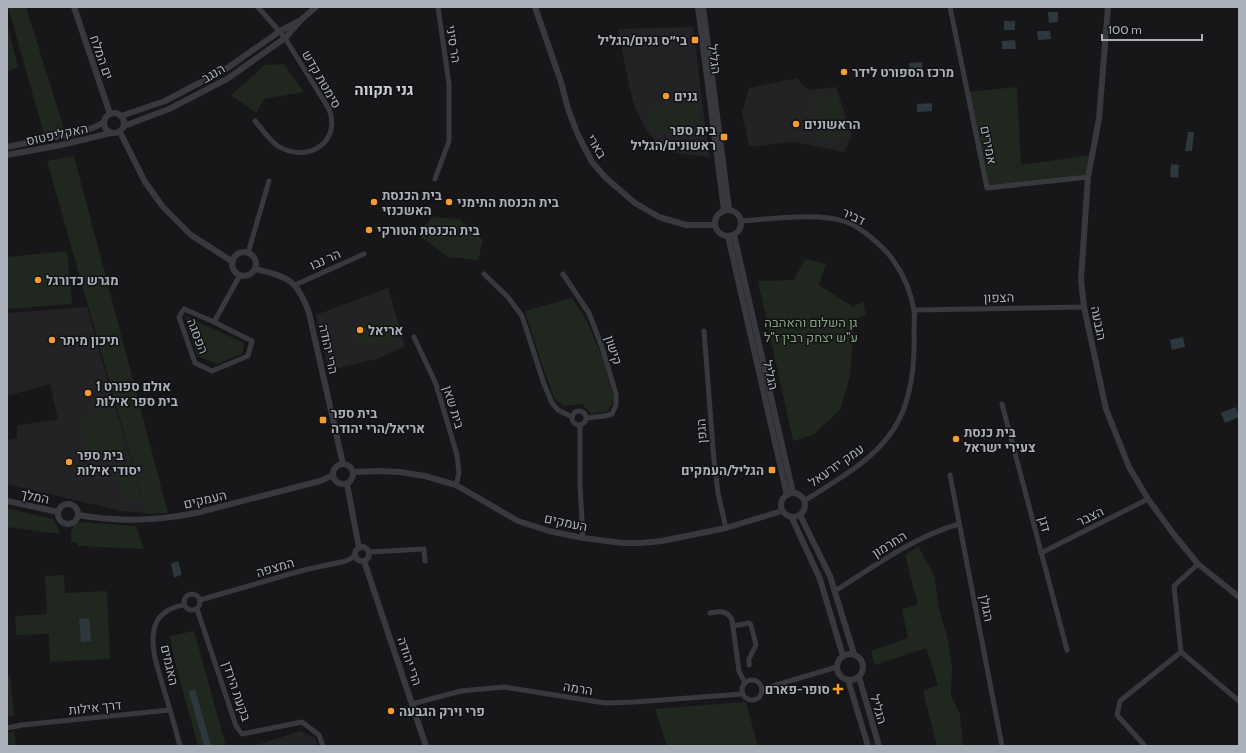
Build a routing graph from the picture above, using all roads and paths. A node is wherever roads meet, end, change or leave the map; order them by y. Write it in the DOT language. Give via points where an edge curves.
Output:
graph roads {
  1 [pos="74,7"];
  2 [pos="258,7"];
  3 [pos="316,7"];
  4 [pos="438,7"];
  5 [pos="535,7"];
  6 [pos="698,7"];
  7 [pos="703,7"];
  8 [pos="950,7"];
  9 [pos="1108,7"];
  10 [pos="302,19"];
  11 [pos="280,31"];
  12 [pos="286,38"];
  13 [pos="110,114"];
  14 [pos="121,116"];
  15 [pos="255,121"];
  16 [pos="104,122"];
  17 [pos="122,129"];
  18 [pos="111,133"];
  19 [pos="7,147"];
  20 [pos="7,155"];
  21 [pos="1088,177"];
  22 [pos="435,179"];
  23 [pos="269,181"];
  24 [pos="727,210"];
  25 [pos="741,221"];
  26 [pos="715,225"];
  27 [pos="731,236"];
  28 [pos="248,253"];
  29 [pos="364,254"];
  30 [pos="233,262"];
  31 [pos="255,269"];
  32 [pos="484,274"];
  33 [pos="564,274"];
  34 [pos="240,275"];
  35 [pos="295,285"];
  36 [pos="1084,307"];
  37 [pos="914,310"];
  38 [pos="214,322"];
  39 [pos="704,331"];
  40 [pos="414,338"];
  41 [pos="1002,404"];
  42 [pos="572,417"];
  43 [pos="586,418"];
  44 [pos="580,425"];
  45 [pos="343,464"];
  46 [pos="353,472"];
  47 [pos="333,475"];
  48 [pos="950,475"];
  49 [pos="347,484"];
  50 [pos="456,485"];
  51 [pos="790,494"];
  52 [pos="804,500"];
  53 [pos="1148,500"];
  54 [pos="7,501"];
  55 [pos="782,511"];
  56 [pos="58,512"];
  57 [pos="78,515"];
  58 [pos="800,515"];
  59 [pos="792,518"];
  60 [pos="959,524"];
  61 [pos="726,528"];
  62 [pos="583,538"];
  63 [pos="360,548"];
  64 [pos="369,552"];
  65 [pos="1041,552"];
  66 [pos="355,554"];
  67 [pos="364,561"];
  68 [pos="425,561"];
  69 [pos="1198,564"];
  70 [pos="835,592"];
  71 [pos="1239,597"];
  72 [pos="200,600"];
  73 [pos="184,605"];
  74 [pos="197,609"];
  75 [pos="710,613"];
  76 [pos="733,626"];
  77 [pos="1067,650"];
  78 [pos="1181,652"];
  79 [pos="854,654"];
  80 [pos="843,656"];
  81 [pos="749,665"];
  82 [pos="837,667"];
  83 [pos="859,677"];
  84 [pos="848,680"];
  85 [pos="745,683"];
  86 [pos="762,689"];
  87 [pos="742,694"];
  88 [pos="1239,702"];
  89 [pos="412,704"];
  90 [pos="170,710"];
  91 [pos="7,724"];
  92 [pos="22,725"];
  93 [pos="7,728"];
  94 [pos="180,746"];
  95 [pos="323,746"];
  96 [pos="426,746"];
  97 [pos="868,746"];
  98 [pos="879,746"];
  99 [pos="1002,746"];
  100 [pos="1145,746"];
  1 -- 13 [label="street, ים המלח"];
  2 -- 11 [label="street, סימטת קדש"];
  3 -- 10 [label="street, הנגב"];
  4 -- 22 [label="street, הר סיני" via="449,84 449,141"];
  5 -- 26 [label="street, בארי" via="568,109 592,162 635,203 659,217 686,225"];
  6 -- 24 [label="street, הגליל"];
  7 -- 24 [label="street, הגליל"];
  8 -- 21 [label="street, אמירים" via="987,188"];
  9 -- 21 [label="street, הגבעה" via="1099,119"];
  10 -- 11 [label="street, הנגב"];
  10 -- 12 [label="street, הנגב"];
  11 -- 12 [label="street, סימטת קדש"];
  11 -- 14 [label="street, הנגב" via="219,73 165,101"];
  12 -- 15 [label="street, סימטת קדש" via="329,109 332,126 329,136 324,144 316,149 292,152 277,146"];
  12 -- 17 [label="street, הנגב" via="226,79 169,109"];
  13 -- 14 [label="street" via="117,113"];
  13 -- 16 [label="street"];
  14 -- 17 [label="street" via="124,120"];
  16 -- 18 [label="street" via="105,129"];
  16 -- 19 [label="street, האקליפטוס" via="84,131"];
  17 -- 18 [label="street"];
  17 -- 30 [label="street" via="145,182 163,207 191,235"];
  18 -- 20 [label="street, האקליפטוס"];
  21 -- 36 [label="street, הגבעה" via="1081,279"];
  23 -- 28 [label="street"];
  24 -- 25 [label="street" via="737,213"];
  24 -- 26 [label="street" via="718,213"];
  25 -- 27 [label="street" via="740,228"];
  25 -- 37 [label="street, דביר" via="793,217 830,218 847,222 863,231 892,259 905,282"];
  26 -- 27 [label="street" via="719,233"];
  27 -- 51 [label="street, הגליל"];
  28 -- 30 [label="street" via="237,255"];
  28 -- 31 [label="street" via="254,258"];
  29 -- 35 [label="street, הר נבו"];
  30 -- 34 [label="street" via="234,270"];
  31 -- 34 [label="street" via="250,274"];
  31 -- 35 [label="street, הרי יהודה" via="284,277"];
  32 -- 42 [label="street" via="507,296 522,316 552,403 558,410"];
  33 -- 43 [label="street, קישון" via="589,313 616,394 616,405 612,414"];
  34 -- 38 [label="street, הפסגה"];
  35 -- 45 [label="street, הרי יהודה" via="304,298 309,313"];
  36 -- 37 [label="street, הצפון"];
  36 -- 53 [label="street, הגבעה" via="1106,409 1130,467"];
  37 -- 52 [label="street, עמק יזרעאל" via="915,352 911,380 905,407 894,430 857,467"];
  38 -- 38 [label="street, הפסגה" via="252,341 248,356 212,371 195,363 179,317 184,309"];
  39 -- 61 [label="street, הגפן" via="714,461"];
  40 -- 50 [label="street, בית שאן" via="436,384 457,455 459,473"];
  41 -- 65 [label="street, דגן"];
  42 -- 43 [label="street" via="576,412 581,412"];
  42 -- 44 [label="street" via="574,423"];
  43 -- 44 [label="street"];
  44 -- 62 [label="street"];
  45 -- 46 [label="street" via="350,467"];
  45 -- 47 [label="street" via="337,467"];
  46 -- 49 [label="street" via="352,479"];
  46 -- 50 [label="street, העמקים" via="400,472"];
  47 -- 49 [label="street" via="338,483"];
  47 -- 57 [label="street, העמקים" via="320,481 178,517 130,520"];
  48 -- 60 [label="street, הגולן"];
  49 -- 63 [label="street"];
  50 -- 62 [label="street, העמקים" via="518,521"];
  51 -- 52 [label="street" via="798,494"];
  51 -- 55 [label="street" via="782,499"];
  52 -- 58 [label="street" via="805,508"];
  53 -- 65 [label="street, הצבר"];
  53 -- 69 [label="street, הגבעה"];
  54 -- 56 [label="street, המלך"];
  55 -- 59 [label="street" via="784,515"];
  55 -- 61 [label="street, העמקים"];
  56 -- 57 [label="street" via="62,506 70,504 76,508"];
  56 -- 57 [label="street" via="60,520 66,523 74,522"];
  58 -- 59 [label="street"];
  58 -- 70 [label="street" via="830,576"];
  59 -- 80 [label="street" via="820,579"];
  60 -- 70 [label="street, החרמון" via="940,529 916,541"];
  60 -- 99 [label="street, הגולן"];
  61 -- 62 [label="street, העמקים" via="641,543"];
  63 -- 64 [label="street" via="364,547"];
  63 -- 66 [label="street"];
  64 -- 67 [label="street" via="369,557"];
  64 -- 68 [label="street" via="424,549"];
  65 -- 77 [label="street, דגן"];
  66 -- 67 [label="street" via="357,559"];
  66 -- 72 [label="street, המצפה" via="346,561 304,570"];
  67 -- 89 [label="street, הרי יהודה"];
  69 -- 71 [label="street, הגבעה"];
  69 -- 78 [label="street" via="1174,586"];
  70 -- 79 [label="street"];
  72 -- 73 [label="street" via="197,595 190,594 185,598"];
  72 -- 74 [label="street"];
  73 -- 74 [label="street" via="190,610"];
  73 -- 90 [label="street, האגמים" via="173,607 162,615 154,629 156,661"];
  74 -- 95 [label="street, בקעת הירדן" via="236,726 242,734 302,722 319,734"];
  75 -- 76 [label="street" via="726,612 730,615"];
  76 -- 81 [label="street" via="745,623 751,625 756,644"];
  76 -- 85 [label="street" via="740,670"];
  78 -- 88 [label="street"];
  78 -- 100 [label="street" via="1120,701 1117,715"];
  79 -- 80 [label="street"];
  79 -- 83 [label="street" via="861,658 864,665"];
  80 -- 82 [label="street" via="839,659"];
  82 -- 84 [label="street" via="839,674"];
  82 -- 86 [label="street"];
  83 -- 84 [label="street"];
  83 -- 98 [label="street, הגליל"];
  84 -- 97 [label="street, הגליל"];
  85 -- 86 [label="street" via="756,681"];
  85 -- 87 [label="street"];
  86 -- 87 [label="street" via="760,696 755,700 748,700"];
  87 -- 89 [label="street, הרמה" via="605,703 504,687 461,691"];
  89 -- 96 [label="street, הרי יהודה"];
  90 -- 92 [label="street, דרך אילות"];
  90 -- 94 [label="street, האגמים"];
  91 -- 92 [label="street"];
  92 -- 93 [label="street"];
}
